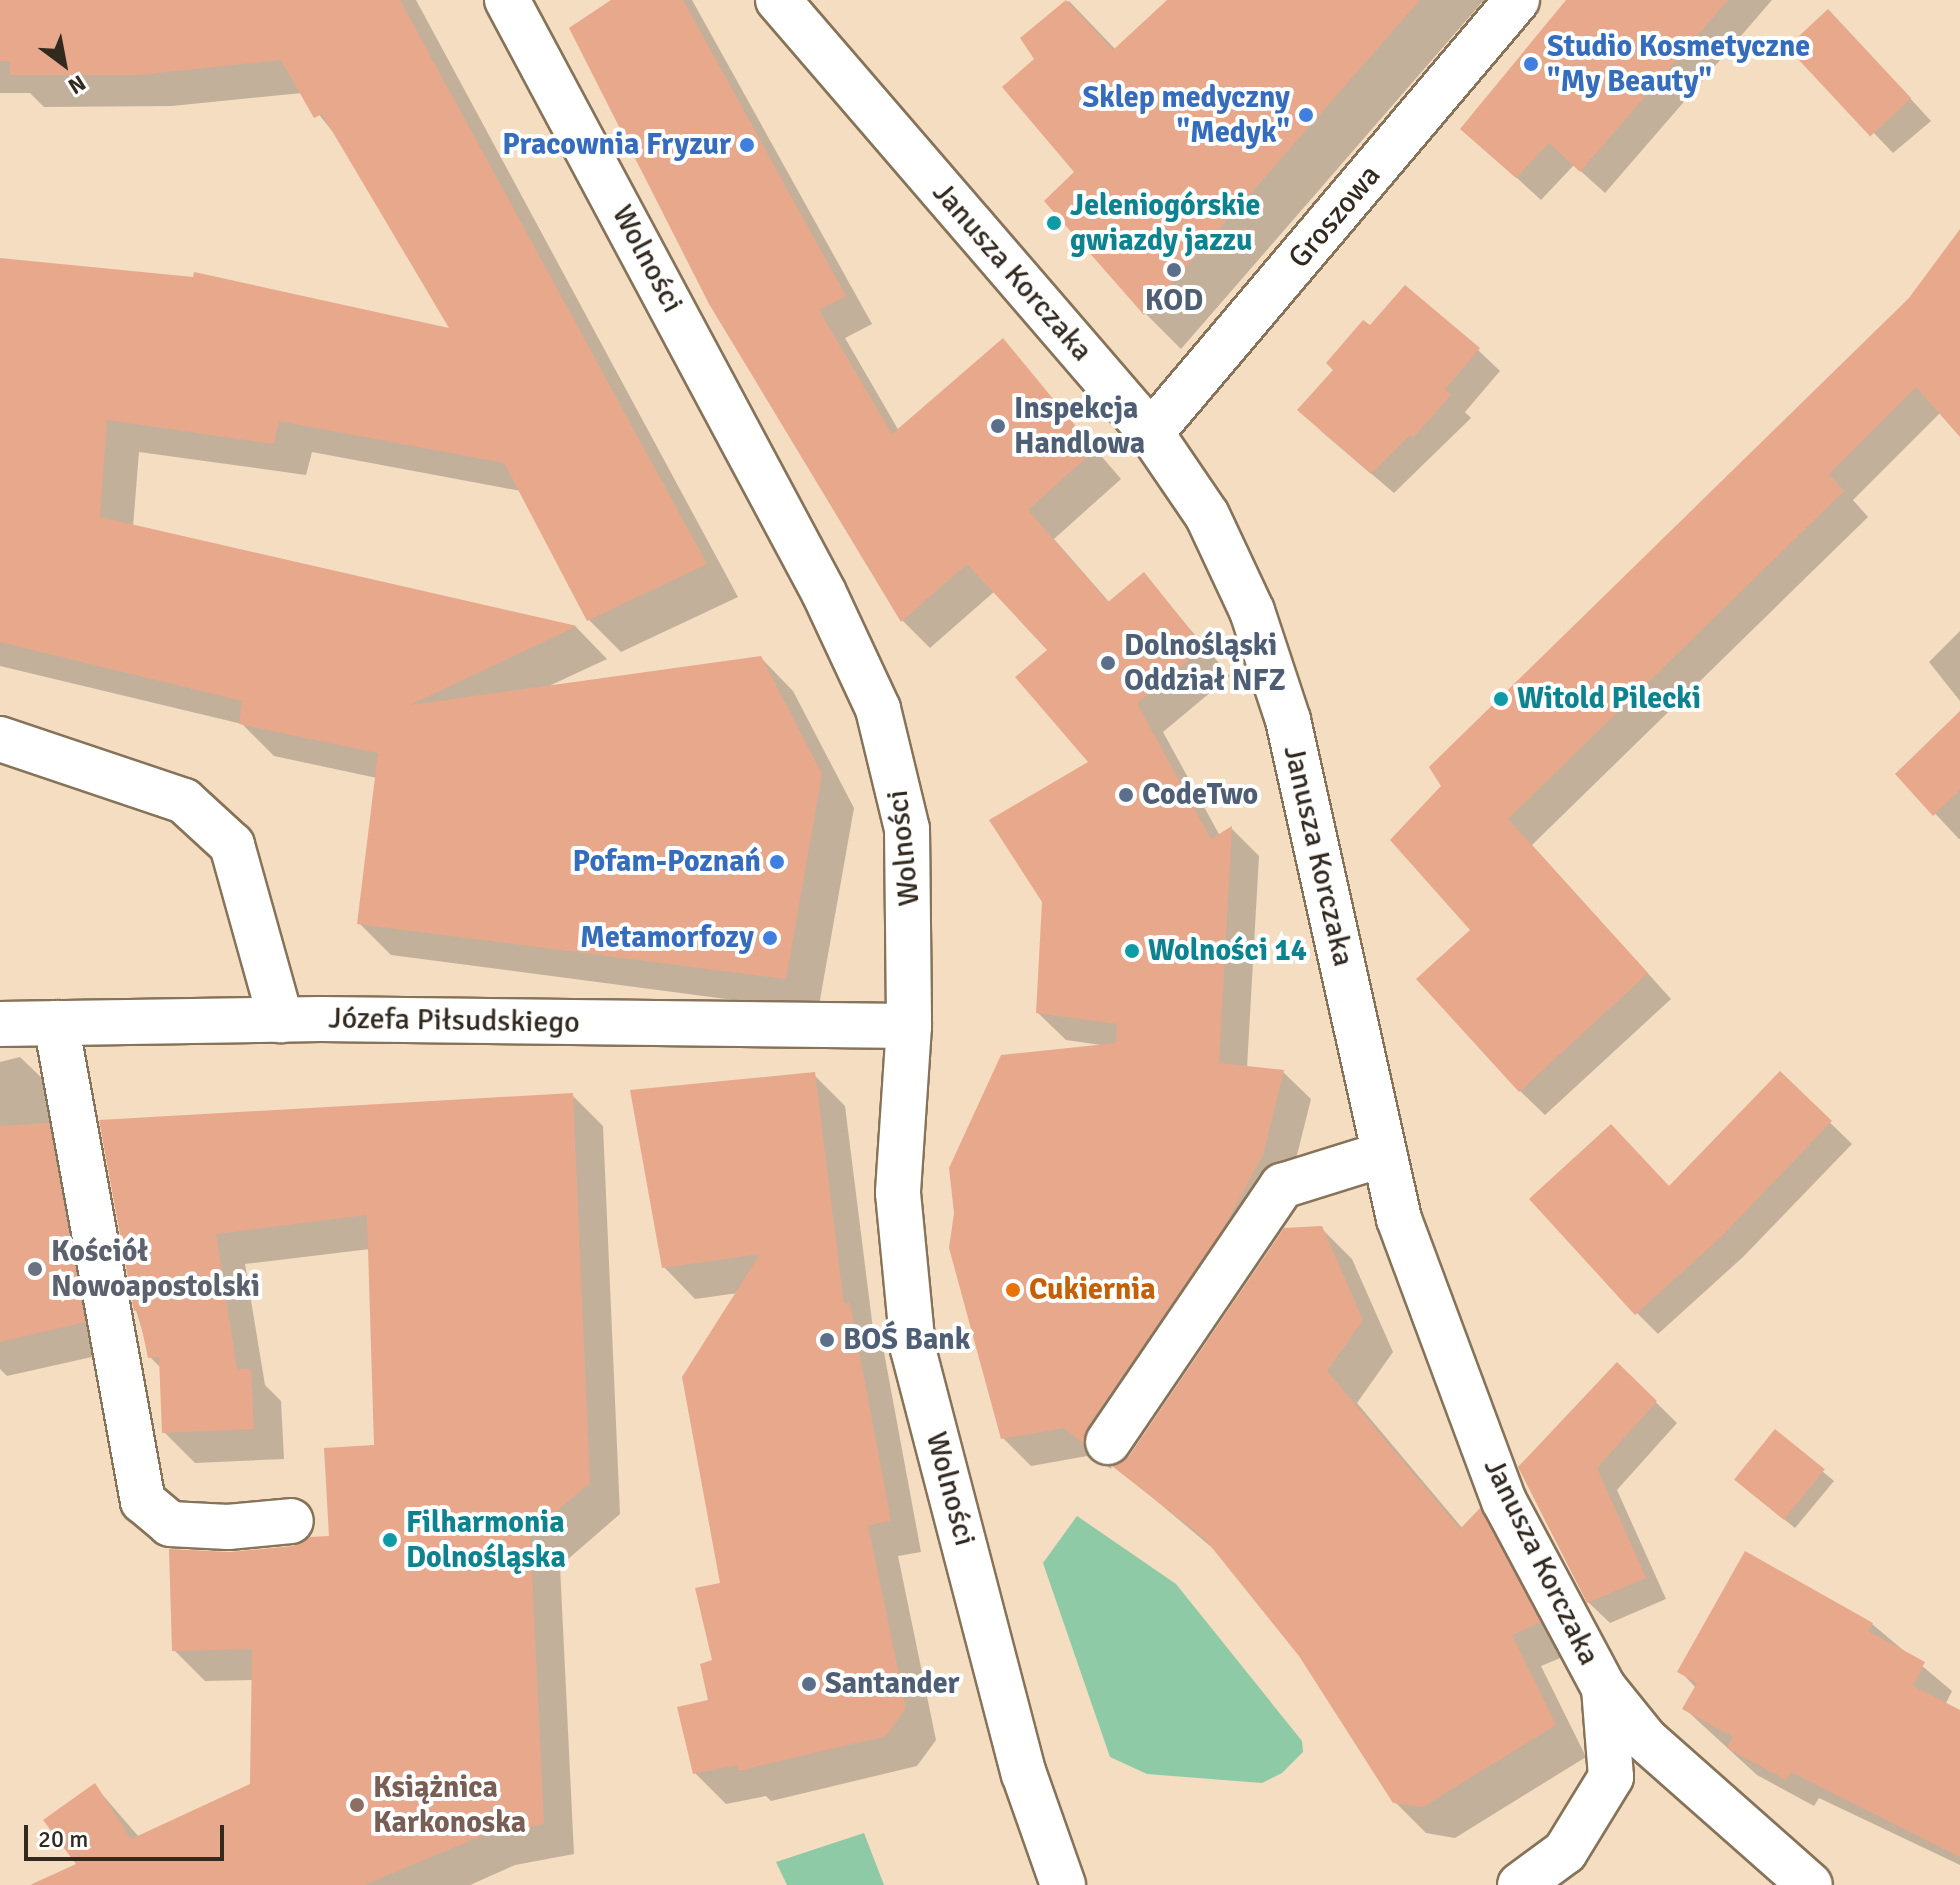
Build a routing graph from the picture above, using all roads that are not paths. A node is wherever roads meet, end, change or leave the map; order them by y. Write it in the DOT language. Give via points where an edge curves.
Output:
graph roads {
  1 [pos="507,0"];
  2 [pos="778,0"];
  3 [pos="1517,0"];
  4 [pos="1151,433"];
  5 [pos="0,739"];
  6 [pos="281,1020"];
  7 [pos="56,1023"];
  8 [pos="0,1024"];
  9 [pos="909,1026"];
  10 [pos="1384,1154"];
  11 [pos="1108,1442"];
  12 [pos="291,1521"];
  13 [pos="1604,1688"];
  14 [pos="1063,1885"];
  15 [pos="1520,1885"];
  16 [pos="1810,1885"];
  1 -- 9 [label="street, Wolności" via="817,579 878,709 907,829"];
  2 -- 4 [label="street, Janusza Korczaka"];
  3 -- 4 [label="street, Groszowa"];
  4 -- 10 [label="street, Janusza Korczaka" via="1207,515 1252,611 1284,707"];
  5 -- 6 [label="street" via="184,801 232,845"];
  6 -- 7 [label="street, Józefa Piłsudskiego"];
  6 -- 9 [label="street, Józefa Piłsudskiego"];
  7 -- 8 [label="street, Józefa Piłsudskiego"];
  7 -- 12 [label="street" via="143,1501 170,1524 228,1527"];
  9 -- 14 [label="street, Wolności" via="898,1193 913,1349 1024,1774"];
  10 -- 11 [label="street" via="1282,1186"];
  10 -- 13 [label="street, Janusza Korczaka" via="1399,1219 1504,1501"];
  13 -- 15 [label="street" via="1611,1777 1565,1852"];
  13 -- 16 [label="street, Janusza Korczaka" via="1645,1739"];
}
